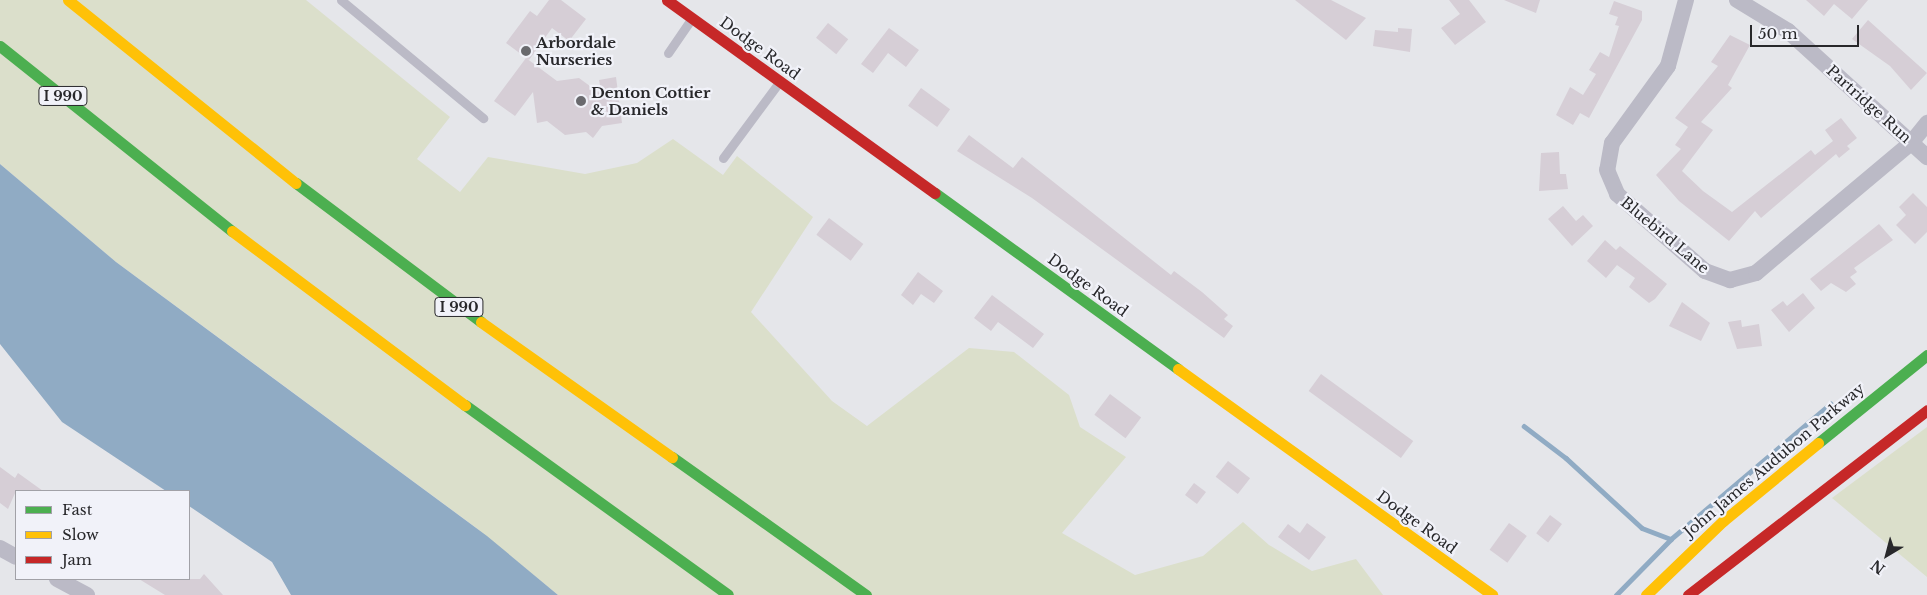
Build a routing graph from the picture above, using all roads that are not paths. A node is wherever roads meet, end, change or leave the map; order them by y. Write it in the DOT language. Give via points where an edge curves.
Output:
graph roads {
  1 [pos="68,0"];
  2 [pos="341,0"];
  3 [pos="667,0"];
  4 [pos="1686,0"];
  5 [pos="1737,0"];
  6 [pos="692,18"];
  7 [pos="0,46"];
  8 [pos="668,53"];
  9 [pos="780,81"];
  10 [pos="483,118"];
  11 [pos="1927,123"];
  12 [pos="1911,143"];
  13 [pos="1927,157"];
  14 [pos="723,158"];
  15 [pos="1927,355"];
  16 [pos="1927,410"];
  17 [pos="787,539"];
  18 [pos="0,548"];
  19 [pos="15,556"];
  20 [pos="679,560"];
  21 [pos="59,580"];
  22 [pos="877,590"];
  23 [pos="87,595"];
  24 [pos="716,595"];
  25 [pos="728,595"];
  26 [pos="866,595"];
  27 [pos="1492,595"];
  28 [pos="1646,595"];
  29 [pos="1688,595"];
  1 -- 17 [label="main road, I 990" via="388,256"];
  2 -- 10 [label="lane"];
  3 -- 6 [label="main road, Dodge Road"];
  4 -- 12 [label="street, Bluebird Lane" via="1668,66 1612,144 1607,170 1618,194 1705,271 1730,280 1756,274"];
  5 -- 12 [label="street, Partridge Run" via="1788,31"];
  6 -- 8 [label="lane"];
  6 -- 9 [label="main road, Dodge Road"];
  7 -- 20 [label="main road, I 990" via="304,289"];
  9 -- 14 [label="lane"];
  9 -- 27 [label="main road, Dodge Road"];
  11 -- 12 [label="street, Bluebird Lane"];
  12 -- 13 [label="street, Partridge Run"];
  15 -- 28 [label="main road, John James Audubon Parkway" via="1723,521"];
  16 -- 29 [label="main road"];
  17 -- 22 [label="main road"];
  17 -- 26 [label="main road, I 990"];
  18 -- 19 [label="street"];
  20 -- 24 [label="main road"];
  20 -- 25 [label="main road, I 990"];
  21 -- 23 [label="street"];
}
